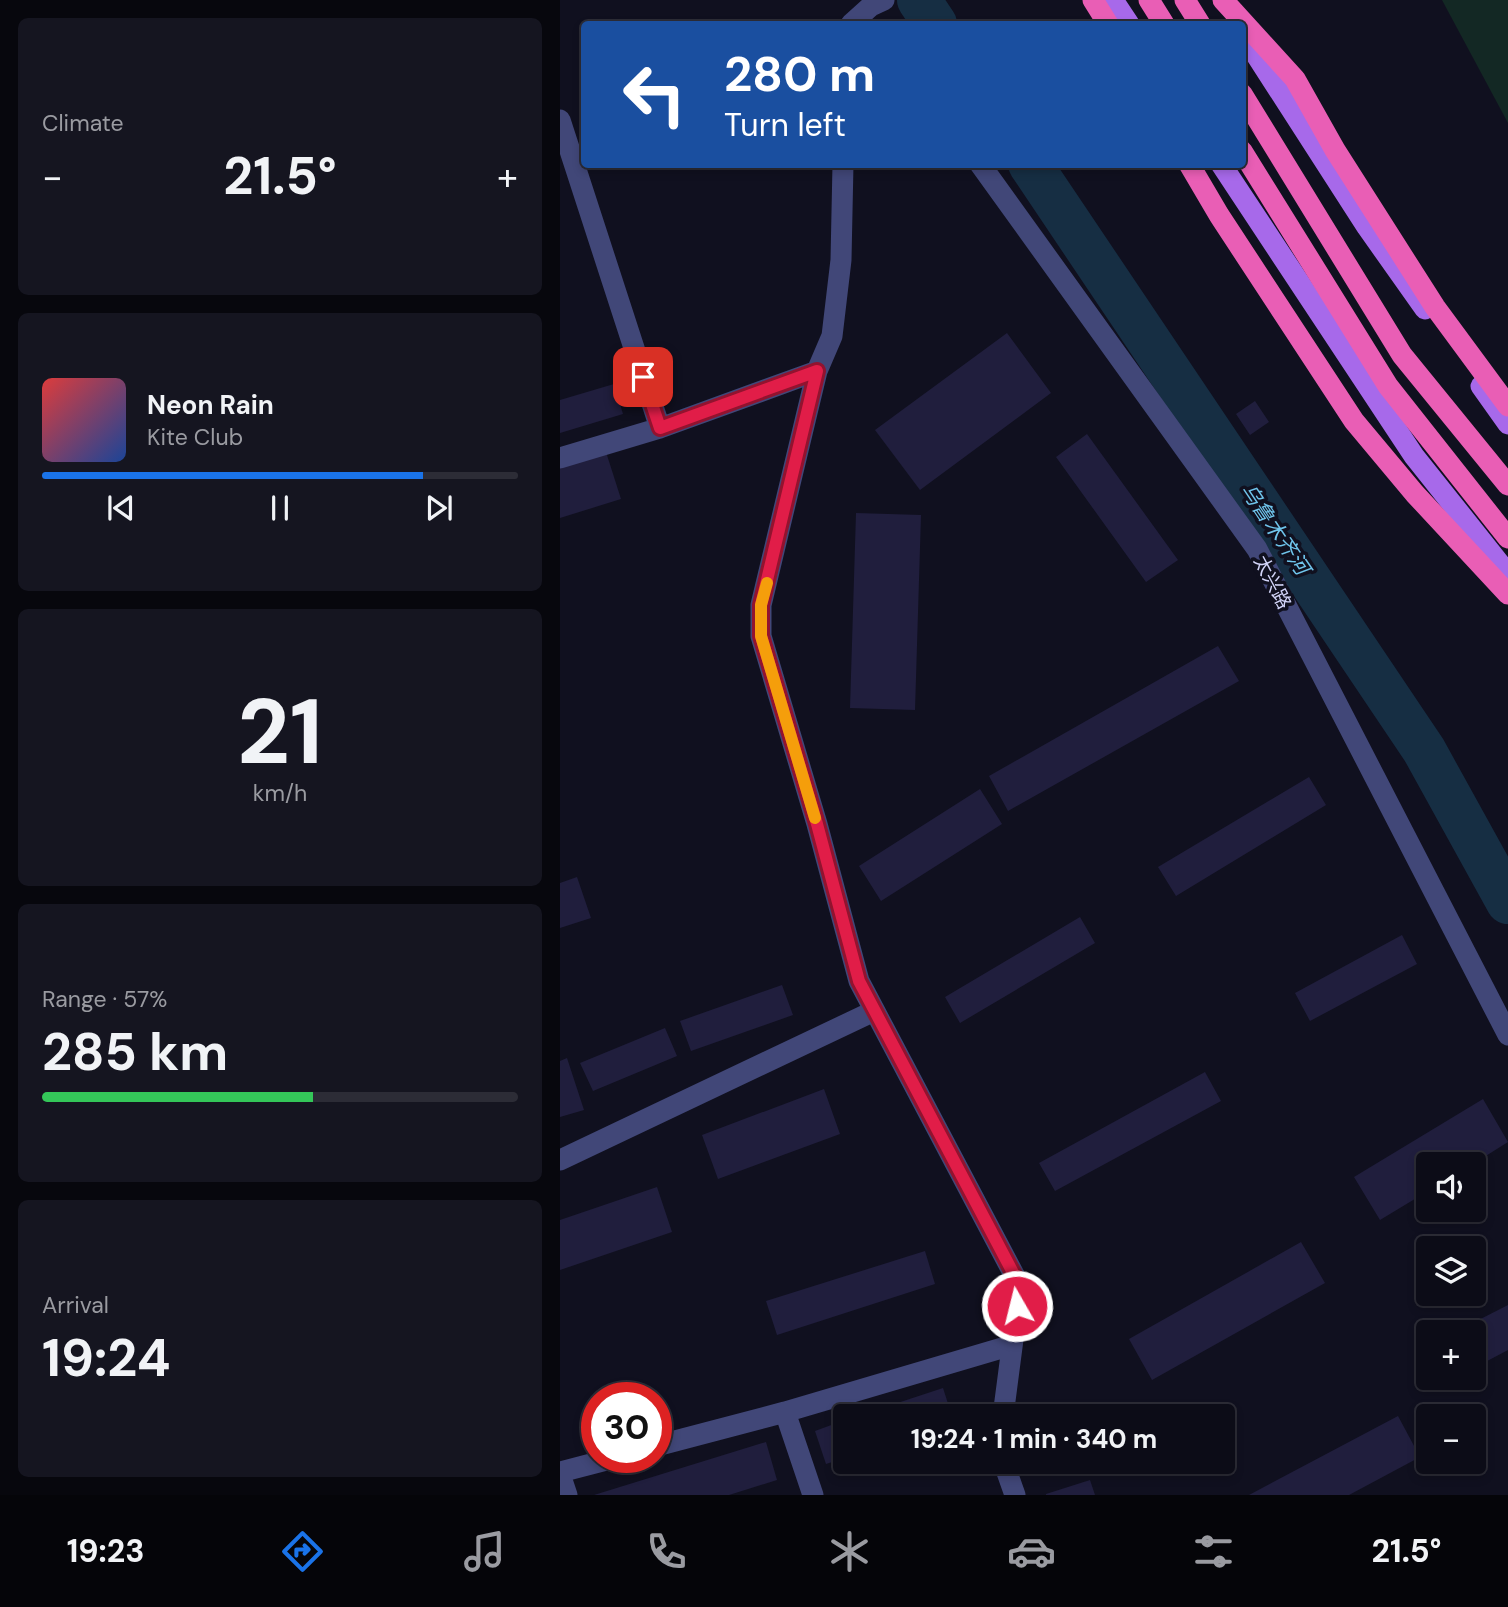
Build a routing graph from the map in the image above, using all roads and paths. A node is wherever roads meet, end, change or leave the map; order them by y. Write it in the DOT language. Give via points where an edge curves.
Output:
graph roads {
  1 [pos="1093,0"];
  2 [pos="1113,0"];
  3 [pos="1149,0"];
  4 [pos="1185,0"];
  5 [pos="1222,0"];
  6 [pos="874,2"];
  7 [pos="854,21"];
  8 [pos="882,21"];
  9 [pos="1106,21"];
  10 [pos="1127,21"];
  11 [pos="1162,21"];
  12 [pos="1198,21"];
  13 [pos="1235,21"];
  14 [pos="1241,21"];
  15 [pos="1246,26"];
  16 [pos="1246,39"];
  17 [pos="1246,101"];
  18 [pos="560,120"];
  19 [pos="1246,157"];
  20 [pos="843,168"];
  21 [pos="983,168"];
  22 [pos="1191,168"];
  23 [pos="1225,168"];
  24 [pos="817,371"];
  25 [pos="1508,406"];
  26 [pos="1508,424"];
  27 [pos="660,428"];
  28 [pos="560,458"];
  29 [pos="1508,485"];
  30 [pos="1508,538"];
  31 [pos="1508,574"];
  32 [pos="1508,594"];
  33 [pos="874,1010"];
  34 [pos="1508,1035"];
  35 [pos="560,1160"];
  36 [pos="1012,1345"];
  37 [pos="1005,1404"];
  38 [pos="785,1412"];
  39 [pos="672,1442"];
  40 [pos="581,1467"];
  41 [pos="560,1473"];
  42 [pos="1008,1474"];
  43 [pos="567,1495"];
  44 [pos="813,1495"];
  45 [pos="1015,1495"];
  1 -- 9 [label="highway"];
  2 -- 10 [label="main road"];
  3 -- 11 [label="highway"];
  4 -- 12 [label="highway"];
  5 -- 13 [label="main road"];
  5 -- 14 [label="highway"];
  6 -- 7 [label="street"];
  6 -- 8 [label="street"];
  15 -- 25 [label="highway" via="1295,79 1435,307"];
  16 -- 26 [label="main road" via="1367,227"];
  17 -- 29 [label="highway" via="1402,355"];
  18 -- 27 [label="street"];
  19 -- 30 [label="highway" via="1388,386"];
  20 -- 24 [label="street" via="841,260 832,336"];
  21 -- 34 [label="street, 太兴路" via="1256,549"];
  22 -- 32 [label="highway" via="1354,421"];
  23 -- 31 [label="main road" via="1414,456"];
  24 -- 27 [label="street"];
  24 -- 33 [label="street" via="761,605 761,636 859,981"];
  27 -- 28 [label="street"];
  33 -- 35 [label="street"];
  33 -- 36 [label="street" via="1020,1286"];
  36 -- 37 [label="street"];
  36 -- 38 [label="street"];
  38 -- 39 [label="street"];
  38 -- 44 [label="street"];
  40 -- 41 [label="street"];
  41 -- 43 [label="street"];
  42 -- 45 [label="street"];
}
